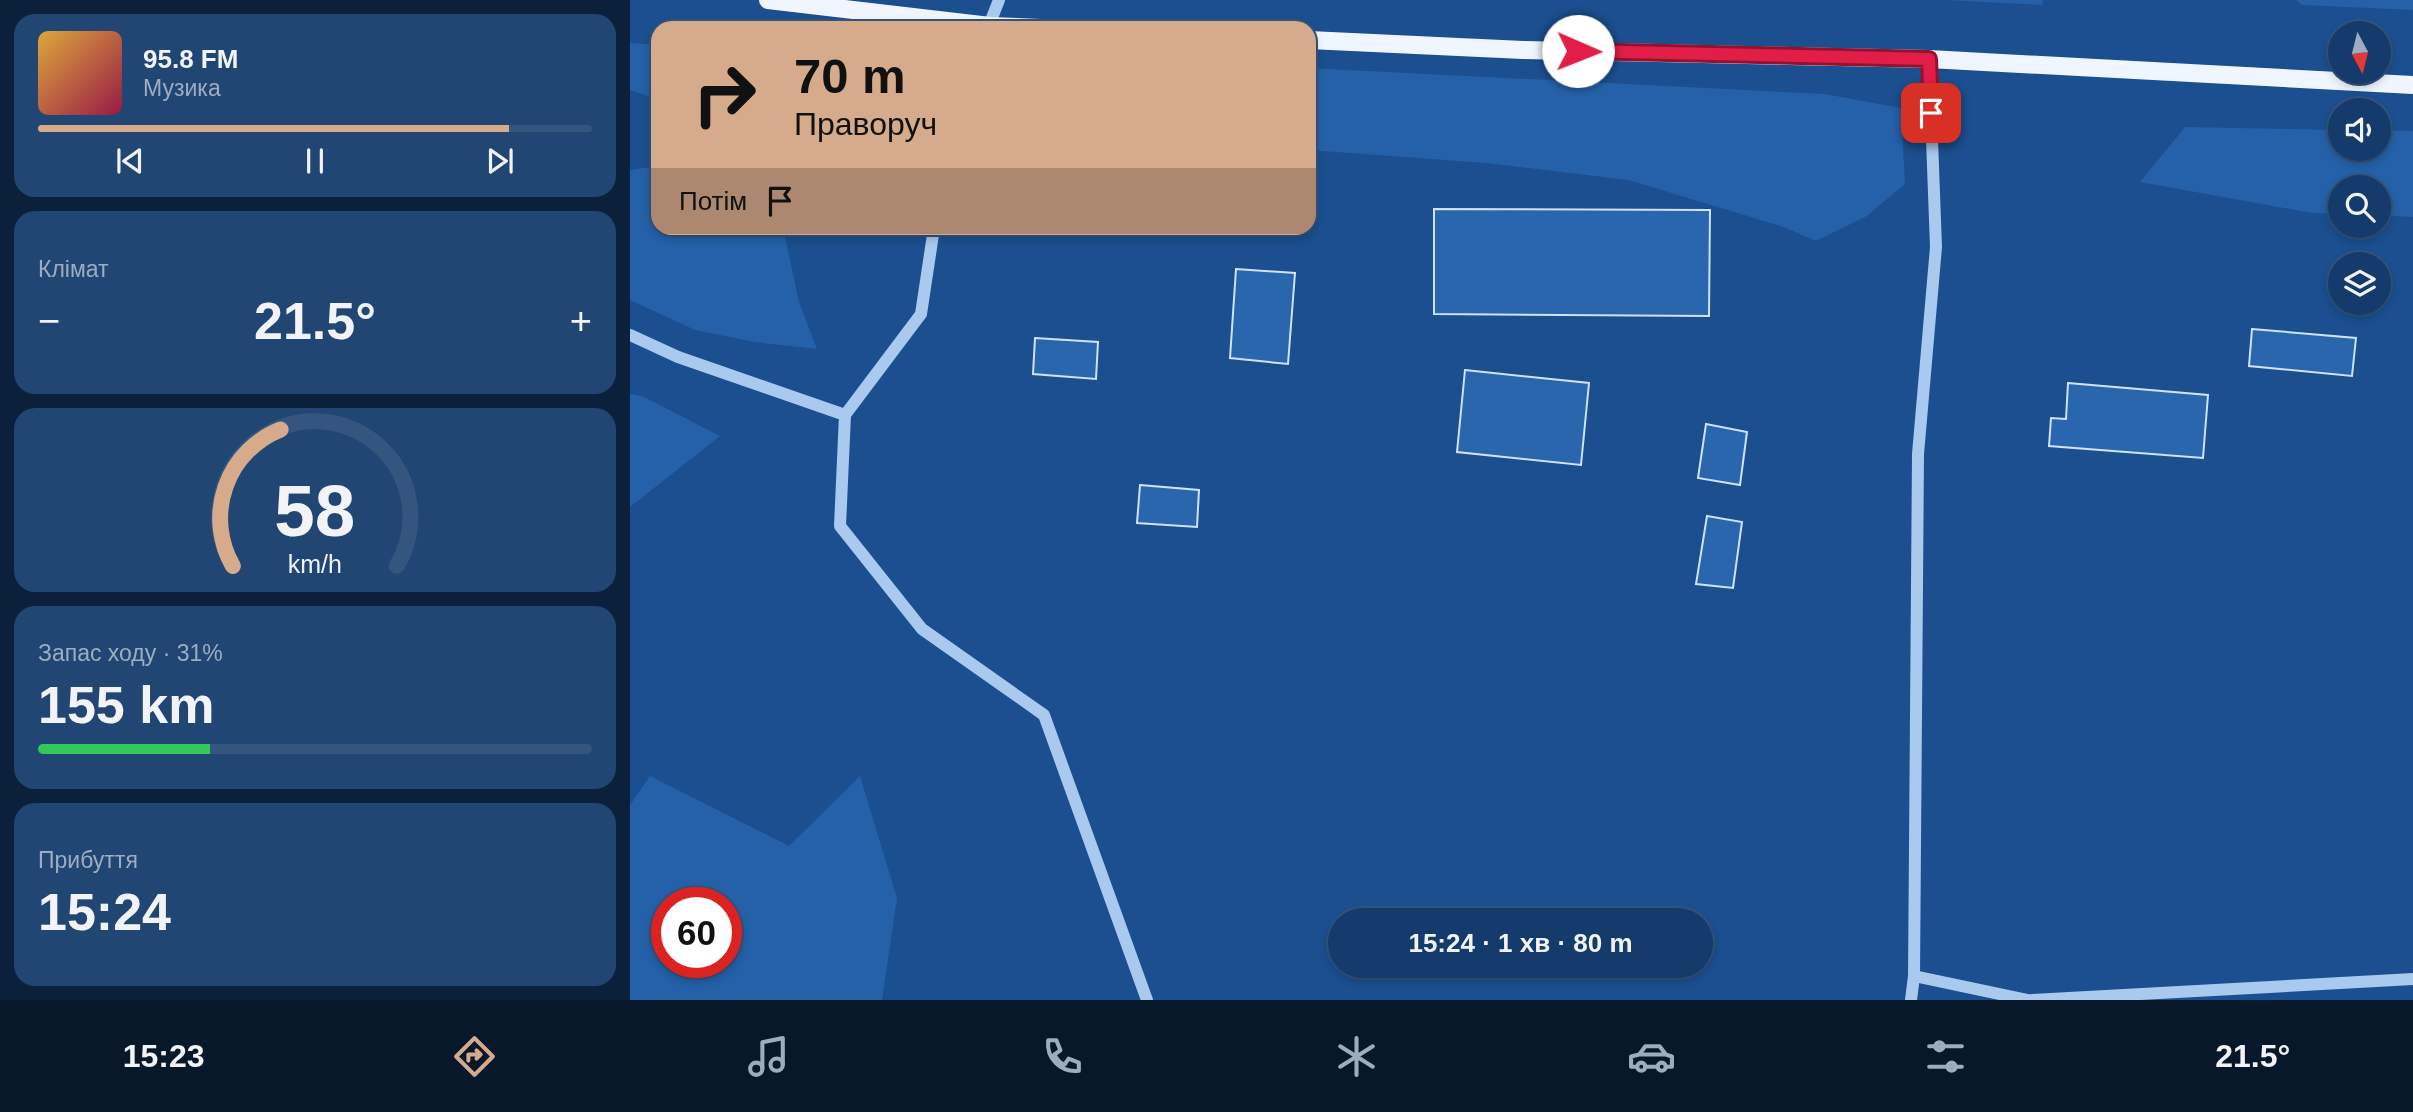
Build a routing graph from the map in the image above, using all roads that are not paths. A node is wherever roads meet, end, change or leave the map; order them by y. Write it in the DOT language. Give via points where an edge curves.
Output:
graph roads {
  1 [pos="768,0"];
  2 [pos="999,0"];
  3 [pos="940,21"];
  4 [pos="991,21"];
  5 [pos="1316,40"];
  6 [pos="1929,59"];
  7 [pos="2413,85"];
  8 [pos="933,235"];
  9 [pos="630,335"];
  10 [pos="845,415"];
  11 [pos="1914,976"];
  12 [pos="2413,979"];
  13 [pos="1147,1000"];
  14 [pos="1911,1000"];
  15 [pos="2030,1000"];
  1 -- 3 [label="main road"];
  2 -- 4 [label="street"];
  5 -- 6 [label="main road"];
  6 -- 7 [label="main road"];
  6 -- 11 [label="street" via="1936,247 1918,454"];
  8 -- 10 [label="street" via="921,314"];
  9 -- 10 [label="street" via="678,357"];
  10 -- 13 [label="street" via="840,526 922,629 1044,715"];
  11 -- 14 [label="street"];
  11 -- 15 [label="street"];
  12 -- 15 [label="street"];
}
